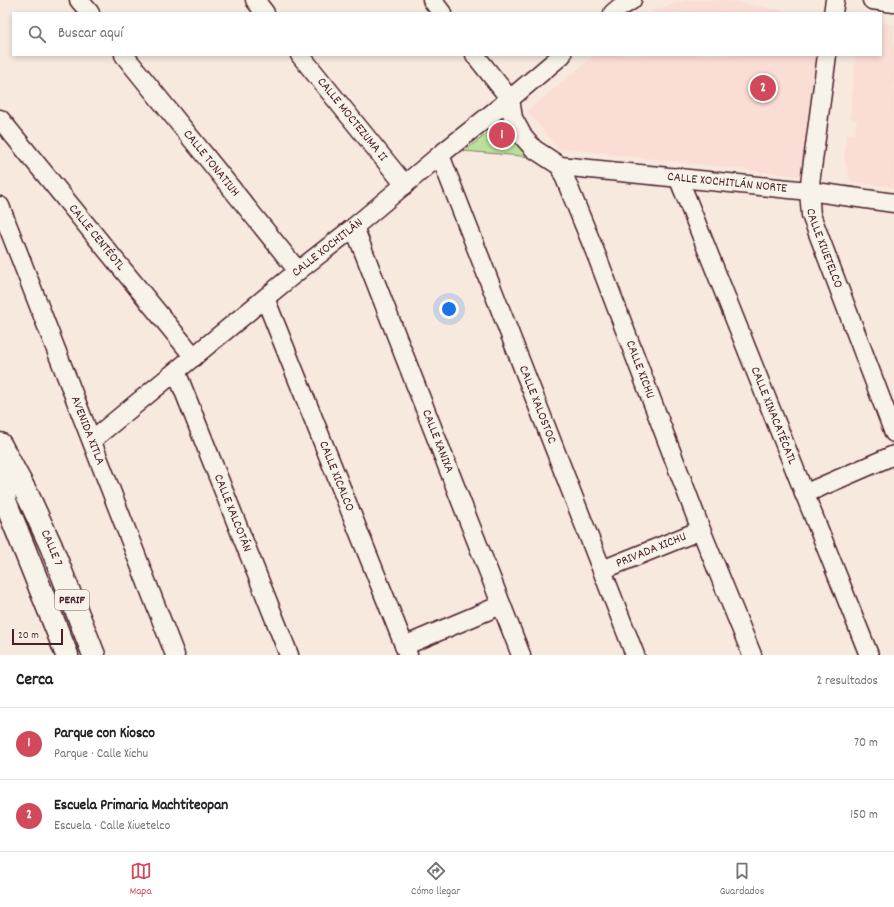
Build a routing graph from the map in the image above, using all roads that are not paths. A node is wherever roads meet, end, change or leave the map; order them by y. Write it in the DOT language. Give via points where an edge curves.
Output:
graph roads {
  1 [pos="80,0"];
  2 [pos="255,0"];
  3 [pos="432,0"];
  4 [pos="834,0"];
  5 [pos="872,0"];
  6 [pos="894,2"];
  7 [pos="89,12"];
  8 [pos="265,12"];
  9 [pos="441,12"];
  10 [pos="833,12"];
  11 [pos="125,56"];
  12 [pos="301,56"];
  13 [pos="476,56"];
  14 [pos="561,56"];
  15 [pos="827,56"];
  16 [pos="510,99"];
  17 [pos="0,118"];
  18 [pos="440,155"];
  19 [pos="560,166"];
  20 [pos="678,177"];
  21 [pos="405,185"];
  22 [pos="809,191"];
  23 [pos="894,203"];
  24 [pos="0,206"];
  25 [pos="354,227"];
  26 [pos="298,271"];
  27 [pos="266,298"];
  28 [pos="194,357"];
  29 [pos="176,371"];
  30 [pos="894,433"];
  31 [pos="92,440"];
  32 [pos="0,444"];
  33 [pos="894,455"];
  34 [pos="0,473"];
  35 [pos="804,494"];
  36 [pos="701,530"];
  37 [pos="602,570"];
  38 [pos="502,606"];
  39 [pos="406,650"];
  40 [pos="67,655"];
  41 [pos="94,655"];
  42 [pos="175,655"];
  43 [pos="289,655"];
  44 [pos="521,655"];
  45 [pos="635,655"];
  46 [pos="752,655"];
  47 [pos="869,655"];
  1 -- 7 [label="street"];
  2 -- 8 [label="street"];
  3 -- 9 [label="street"];
  4 -- 10 [label="street"];
  5 -- 6 [label="street"];
  11 -- 26 [label="street, CALLE TONATIUH"];
  12 -- 21 [label="street, CALLE MOCTEZUMA II"];
  13 -- 16 [label="street"];
  14 -- 16 [label="street, CALLE XOCHITLÁN"];
  15 -- 22 [label="street, CALLE XIUETELCO"];
  16 -- 18 [label="street, CALLE XOCHITLÁN"];
  16 -- 19 [label="street" via="513,118 524,138 534,149"];
  17 -- 28 [label="street, CALLE CENTÉOTL"];
  18 -- 21 [label="street, CALLE XOCHITLÁN"];
  18 -- 37 [label="street, CALLE XALOSTOC"];
  19 -- 20 [label="street, CALLE XOCHITLÁN NORTE"];
  19 -- 36 [label="street, CALLE XICHU"];
  20 -- 22 [label="street, CALLE XOCHITLÁN NORTE"];
  20 -- 35 [label="street, CALLE XINACATÉCATL"];
  21 -- 25 [label="street, CALLE XOCHITLÁN"];
  22 -- 23 [label="street, CALLE XOCHITLÁN NORTE"];
  22 -- 30 [label="street, CALLE XIUETELCO" via="811,215"];
  24 -- 31 [label="street, AVENIDA XITLA"];
  25 -- 26 [label="street, CALLE XOCHITLÁN"];
  25 -- 38 [label="street, CALLE XANIXA"];
  26 -- 27 [label="street, CALLE XOCHITLÁN"];
  27 -- 28 [label="street, CALLE XOCHITLÁN"];
  27 -- 39 [label="street, CALLE XICALCO"];
  28 -- 29 [label="street, CALLE XOCHITLÁN"];
  29 -- 31 [label="street, CALLE XOCHITLÁN"];
  29 -- 43 [label="street, CALLE XALCOTÁN"];
  31 -- 42 [label="street, AVENIDA XITLA"];
  32 -- 41 [label="main road, CALLE 7 / PERIF" via="51,546"];
  33 -- 35 [label="street"];
  34 -- 40 [label="main road, CALLE 7" via="5,500"];
  35 -- 47 [label="street, CALLE XINACATÉCATL"];
  36 -- 37 [label="street, PRIVADA XICHU"];
  36 -- 46 [label="street, CALLE XICHU"];
  37 -- 45 [label="street, CALLE XALOSTOC"];
  38 -- 39 [label="street"];
  38 -- 44 [label="street, CALLE XANIXA"];
}
